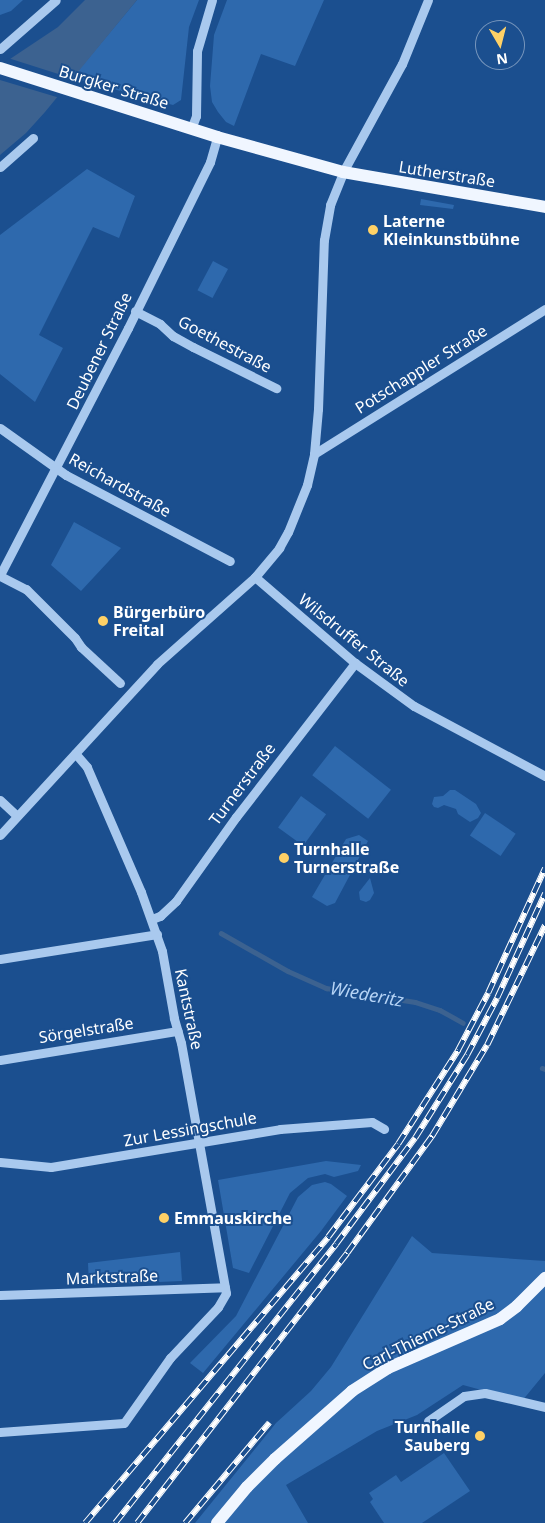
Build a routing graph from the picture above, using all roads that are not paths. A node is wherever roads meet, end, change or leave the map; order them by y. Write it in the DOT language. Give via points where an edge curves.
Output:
graph roads {
  1 [pos="56,0"];
  2 [pos="212,0"];
  3 [pos="428,0"];
  4 [pos="0,49"];
  5 [pos="0,68"];
  6 [pos="191,129"];
  7 [pos="217,137"];
  8 [pos="34,138"];
  9 [pos="0,167"];
  10 [pos="343,172"];
  11 [pos="545,208"];
  12 [pos="545,309"];
  13 [pos="136,311"];
  14 [pos="276,388"];
  15 [pos="0,428"];
  16 [pos="314,454"];
  17 [pos="57,468"];
  18 [pos="230,562"];
  19 [pos="0,575"];
  20 [pos="255,576"];
  21 [pos="354,663"];
  22 [pos="120,683"];
  23 [pos="75,753"];
  24 [pos="545,776"];
  25 [pos="0,800"];
  26 [pos="17,816"];
  27 [pos="0,835"];
  28 [pos="152,919"];
  29 [pos="157,934"];
  30 [pos="0,959"];
  31 [pos="178,1031"];
  32 [pos="0,1060"];
  33 [pos="384,1130"];
  34 [pos="198,1142"];
  35 [pos="0,1162"];
  36 [pos="545,1278"];
  37 [pos="225,1287"];
  38 [pos="0,1295"];
  39 [pos="545,1407"];
  40 [pos="428,1421"];
  41 [pos="0,1432"];
  42 [pos="217,1523"];
  1 -- 4 [label="street"];
  2 -- 6 [label="street" via="197,51 196,116"];
  3 -- 10 [label="street" via="402,64"];
  5 -- 6 [label="main road, Burgker Straße"];
  6 -- 7 [label="main road, Burgker Straße"];
  7 -- 10 [label="main road, Lutherstraße"];
  7 -- 13 [label="street, Deubener Straße" via="210,162"];
  8 -- 9 [label="street"];
  10 -- 11 [label="main road, Lutherstraße"];
  10 -- 16 [label="street" via="330,205 324,240"];
  12 -- 16 [label="street, Potschappler Straße"];
  13 -- 14 [label="street, Goethestraße" via="160,324 173,336"];
  13 -- 17 [label="street, Deubener Straße"];
  15 -- 17 [label="street, Reichardstraße"];
  16 -- 20 [label="street" via="296,516 279,548"];
  17 -- 18 [label="street, Reichardstraße"];
  17 -- 19 [label="street, Deubener Straße"];
  19 -- 22 [label="street" via="26,589"];
  20 -- 21 [label="street, Wilsdruffer Straße"];
  20 -- 23 [label="street" via="157,664"];
  21 -- 24 [label="street, Wilsdruffer Straße" via="423,712"];
  21 -- 28 [label="street, Turnerstraße" via="236,817 175,903"];
  23 -- 26 [label="street"];
  23 -- 28 [label="street, Kantstraße" via="87,767"];
  25 -- 26 [label="street"];
  26 -- 27 [label="street"];
  28 -- 29 [label="street, Kantstraße"];
  29 -- 30 [label="street"];
  29 -- 31 [label="street, Kantstraße"];
  31 -- 32 [label="street, Sörgelstraße"];
  31 -- 34 [label="street, Kantstraße"];
  33 -- 34 [label="street, Zur Lessingschule" via="372,1122 280,1129"];
  34 -- 35 [label="street, Zur Lessingschule" via="52,1167"];
  34 -- 37 [label="street, Kantstraße"];
  36 -- 42 [label="main road, Carl-Thieme-Straße" via="518,1306 500,1319 388,1368 352,1391 275,1459"];
  37 -- 38 [label="street, Marktstraße"];
  37 -- 41 [label="street" via="222,1302 170,1358 124,1423"];
  39 -- 40 [label="street" via="485,1393 464,1396"];
}
